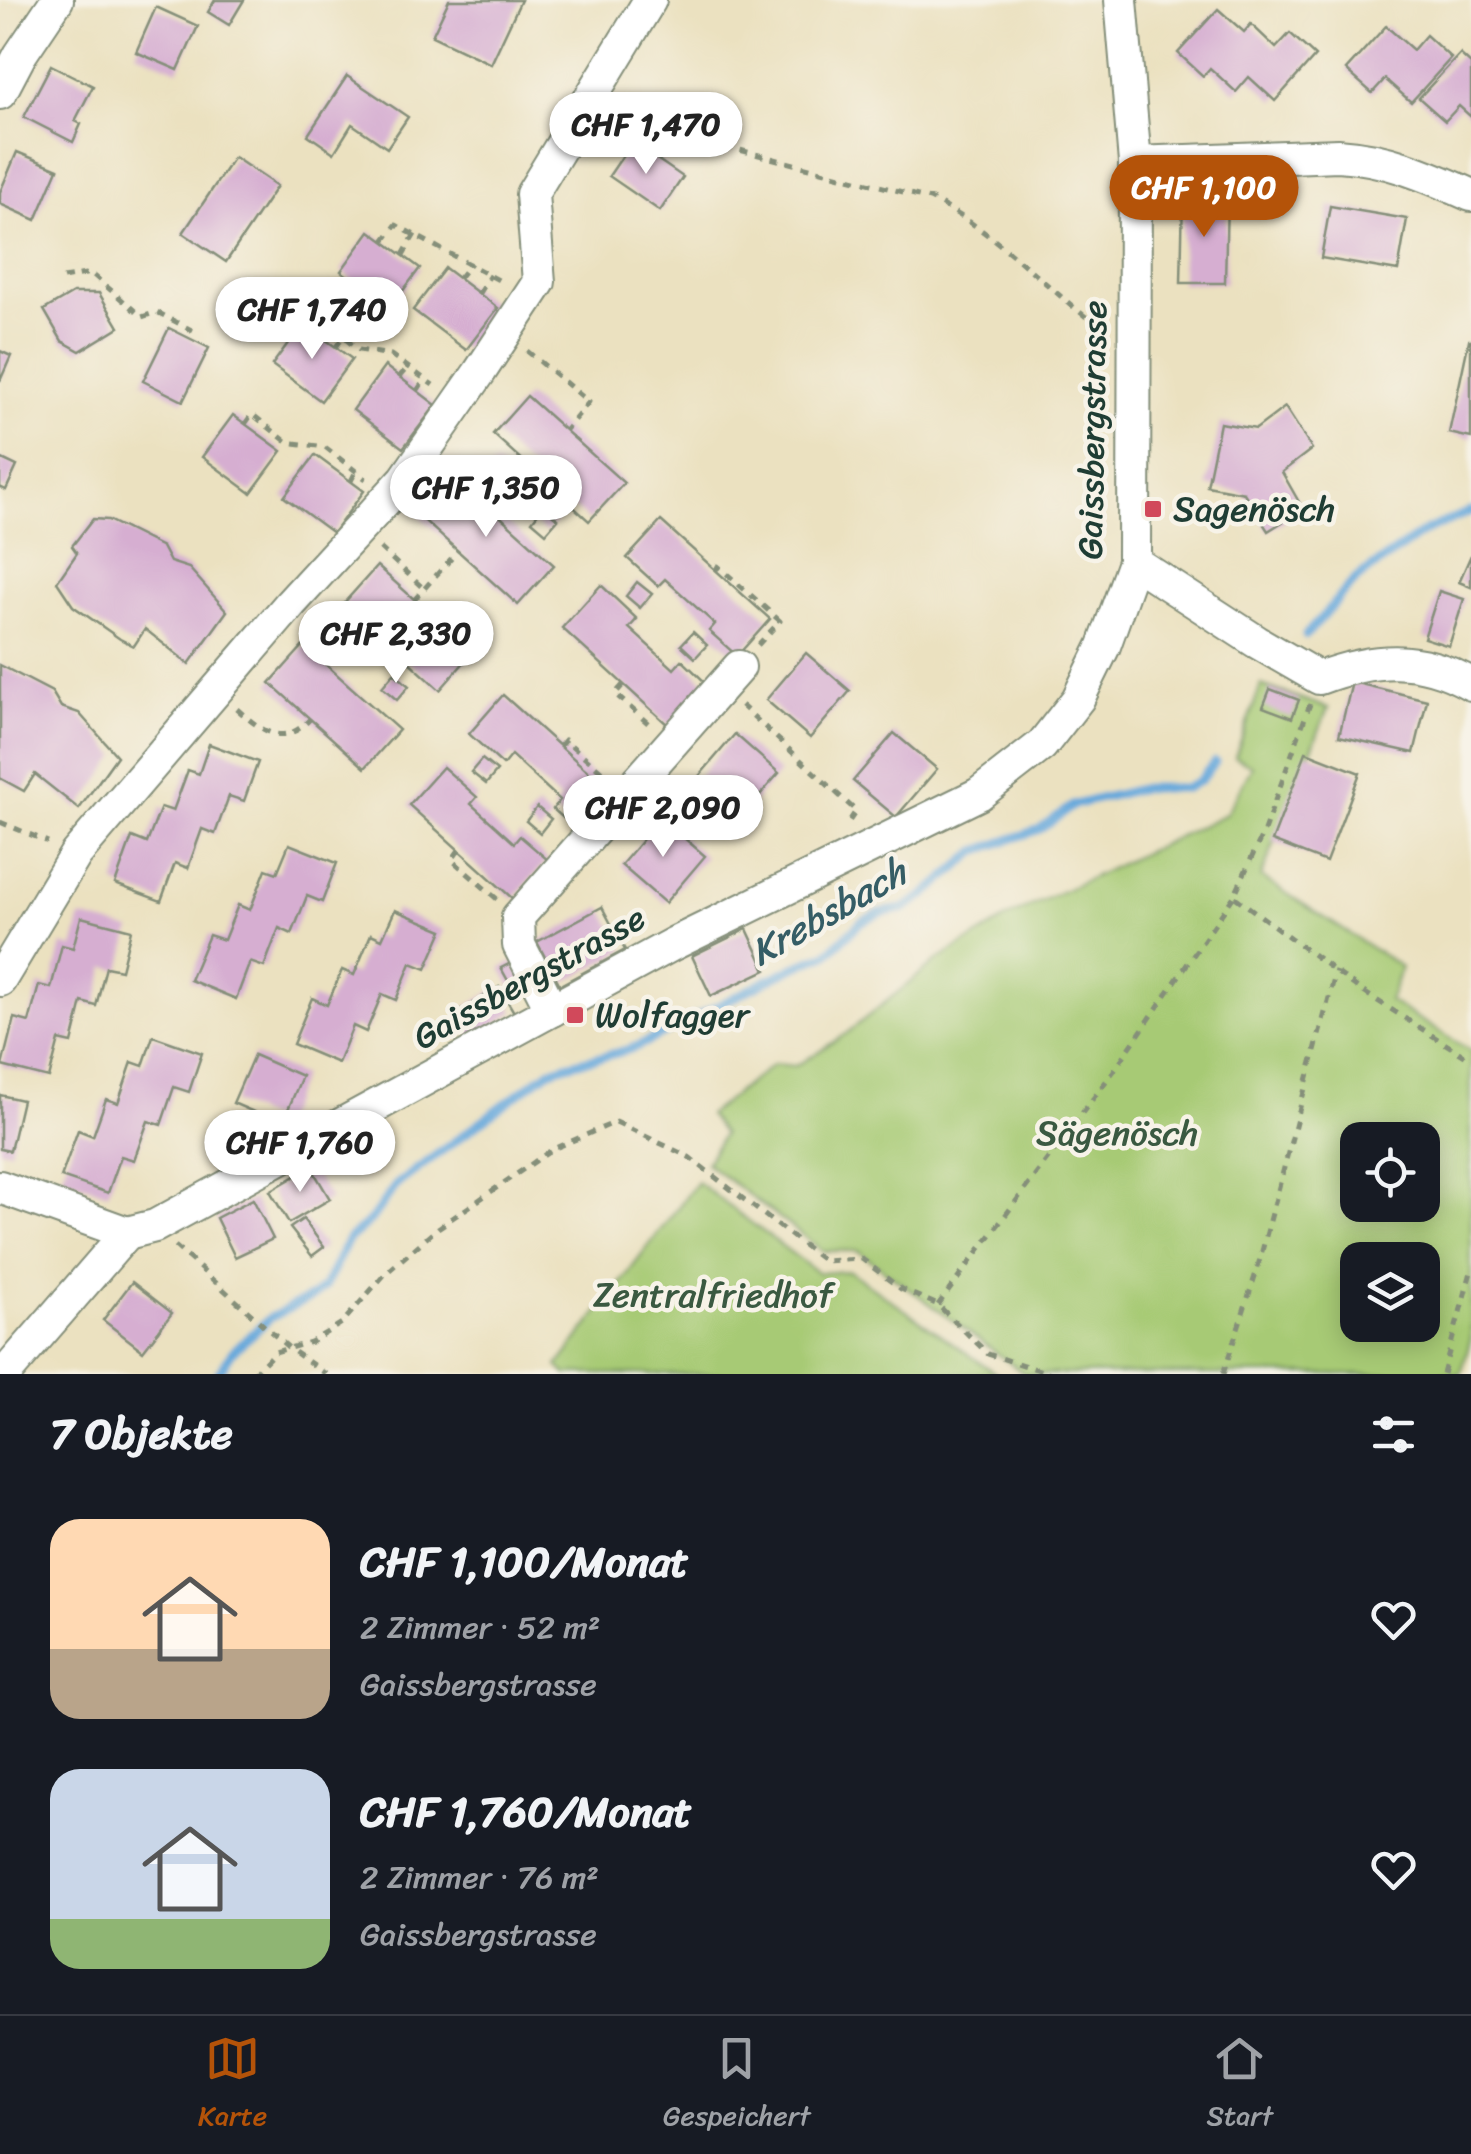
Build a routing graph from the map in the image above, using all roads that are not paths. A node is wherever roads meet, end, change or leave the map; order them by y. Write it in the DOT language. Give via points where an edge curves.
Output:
graph roads {
  1 [pos="57,0"];
  2 [pos="650,0"];
  3 [pos="1122,0"];
  4 [pos="10,49"];
  5 [pos="0,93"];
  6 [pos="1135,163"];
  7 [pos="1471,195"];
  8 [pos="1134,562"];
  9 [pos="730,677"];
  10 [pos="1471,684"];
  11 [pos="0,980"];
  12 [pos="552,1010"];
  13 [pos="0,1187"];
  14 [pos="141,1230"];
  15 [pos="5,1374"];
  1 -- 4 [label="street"];
  2 -- 11 [label="street" via="532,194 539,282 506,333 405,480 76,854"];
  3 -- 6 [label="street, Gaissbergstrasse"];
  4 -- 5 [label="street"];
  6 -- 7 [label="street" via="1370,157"];
  6 -- 8 [label="street, Gaissbergstrasse"];
  8 -- 10 [label="street" via="1319,678 1360,663 1407,662"];
  8 -- 12 [label="street, Gaissbergstrasse" via="1078,699 1017,765 978,794"];
  9 -- 12 [label="street" via="518,917 520,945"];
  12 -- 14 [label="street, Gaissbergstrasse"];
  13 -- 14 [label="street"];
  14 -- 15 [label="street"];
}
